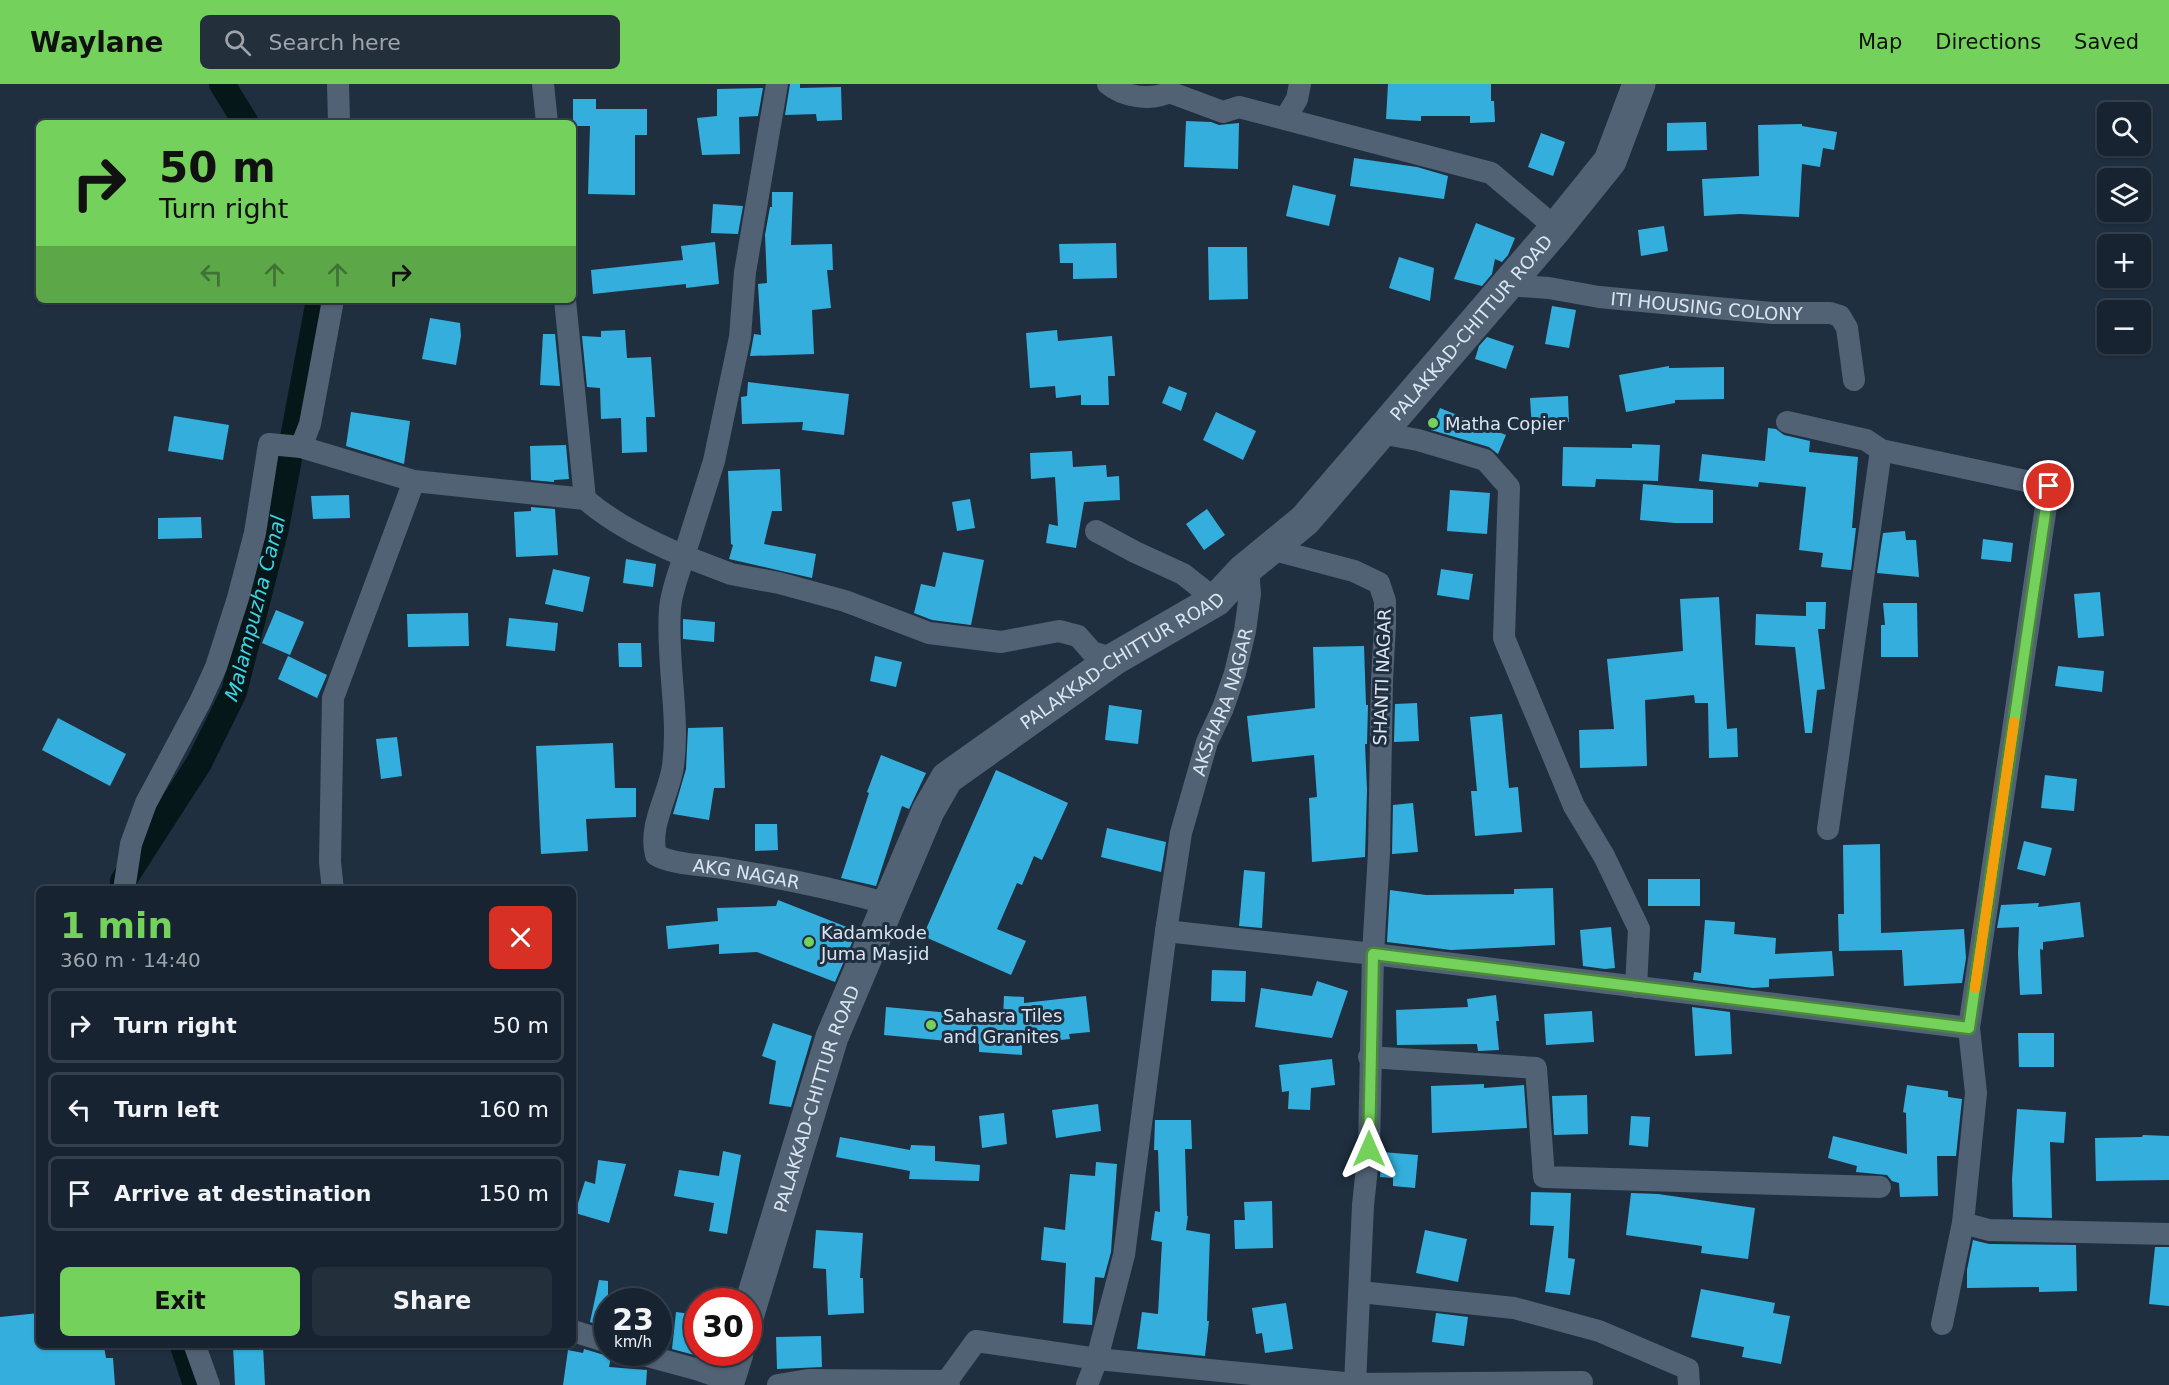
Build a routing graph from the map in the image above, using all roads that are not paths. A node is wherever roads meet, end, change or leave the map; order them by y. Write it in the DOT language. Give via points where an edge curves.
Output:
graph roads {
  1 [pos="338,84"];
  2 [pos="543,84"];
  3 [pos="777,84"];
  4 [pos="1108,84"];
  5 [pos="1300,84"];
  6 [pos="1639,84"];
  7 [pos="1285,119"];
  8 [pos="339,120"];
  9 [pos="547,120"];
  10 [pos="1556,228"];
  11 [pos="1507,285"];
  12 [pos="332,303"];
  13 [pos="565,303"];
  14 [pos="1854,380"];
  15 [pos="1787,422"];
  16 [pos="1380,433"];
  17 [pos="301,447"];
  18 [pos="1881,450"];
  19 [pos="414,481"];
  20 [pos="585,499"];
  21 [pos="1096,531"];
  22 [pos="684,556"];
  23 [pos="1259,558"];
  24 [pos="1216,600"];
  25 [pos="1114,659"];
  26 [pos="1828,829"];
  27 [pos="125,886"];
  28 [pos="333,886"];
  29 [pos="889,904"];
  30 [pos="1166,931"];
  31 [pos="1373,954"];
  32 [pos="1636,987"];
  33 [pos="1969,1028"];
  34 [pos="1369,1057"];
  35 [pos="1880,1187"];
  36 [pos="1963,1223"];
  37 [pos="2169,1234"];
  38 [pos="756,1288"];
  39 [pos="1360,1292"];
  40 [pos="1942,1324"];
  41 [pos="576,1332"];
  42 [pos="594,1337"];
  43 [pos="196,1348"];
  44 [pos="1097,1359"];
  45 [pos="672,1363"];
  46 [pos="730,1373"];
  47 [pos="1582,1382"];
  48 [pos="948,1383"];
  49 [pos="209,1385"];
  50 [pos="778,1385"];
  51 [pos="1087,1385"];
  52 [pos="1355,1385"];
  53 [pos="1689,1385"];
  1 -- 8 [label="street"];
  2 -- 9 [label="street"];
  3 -- 22 [label="street, AKG NAGAR" via="745,272 740,337 714,461"];
  4 -- 7 [label="street" via="1117,92 1130,95 1169,92 1224,112 1239,107"];
  5 -- 7 [label="street" via="1297,99"];
  6 -- 10 [label="main road, PALAKKAD-CHITTUR ROAD" via="1610,161"];
  7 -- 10 [label="street" via="1491,173"];
  10 -- 11 [label="main road, PALAKKAD-CHITTUR ROAD"];
  11 -- 14 [label="street, ITI HOUSING COLONY" via="1773,313 1830,313 1840,316 1847,328"];
  11 -- 16 [label="main road, PALAKKAD-CHITTUR ROAD"];
  12 -- 17 [label="street" via="310,424"];
  13 -- 20 [label="street"];
  15 -- 18 [label="street" via="1866,440"];
  16 -- 23 [label="main road, PALAKKAD-CHITTUR ROAD" via="1305,520"];
  16 -- 32 [label="street" via="1485,460 1509,487 1504,638 1574,806 1604,856 1639,929"];
  17 -- 19 [label="street"];
  17 -- 27 [label="street" via="269,444 255,533 216,667 146,804 131,843"];
  18 -- 26 [label="street"];
  18 -- 33 [label="street" via="2049,486"];
  19 -- 20 [label="street"];
  19 -- 28 [label="street" via="333,698"];
  20 -- 22 [label="street" via="647,540"];
  21 -- 24 [label="street" via="1183,574"];
  22 -- 25 [label="street" via="731,574 845,601 929,633 1001,642 1059,632 1078,636 1092,652"];
  22 -- 29 [label="street, AKG NAGAR" via="670,608 675,713 673,767 653,843 656,855 666,860 821,886"];
  23 -- 24 [label="main road, PALAKKAD-CHITTUR ROAD"];
  23 -- 30 [label="street, AKSHARA NAGAR" via="1235,674 1207,742 1181,833"];
  23 -- 31 [label="street, SHANTI NAGAR" via="1354,571 1379,583 1385,601"];
  24 -- 25 [label="main road, PALAKKAD-CHITTUR ROAD"];
  25 -- 29 [label="main road, PALAKKAD-CHITTUR ROAD" via="947,778 928,811"];
  29 -- 38 [label="main road, PALAKKAD-CHITTUR ROAD" via="832,1037"];
  30 -- 31 [label="street"];
  30 -- 44 [label="street, AKSHARA NAGAR" via="1125,1255"];
  31 -- 32 [label="street"];
  31 -- 34 [label="street"];
  32 -- 33 [label="street"];
  33 -- 36 [label="street" via="1976,1093"];
  34 -- 35 [label="street" via="1536,1068 1544,1177"];
  34 -- 39 [label="street" via="1369,1149"];
  36 -- 37 [label="street" via="1989,1230"];
  36 -- 40 [label="street"];
  39 -- 52 [label="street"];
  39 -- 53 [label="street" via="1514,1308 1599,1331 1688,1369"];
  41 -- 42 [label="street"];
  43 -- 49 [label="street"];
  44 -- 48 [label="street" via="976,1341"];
  44 -- 51 [label="street, AKSHARA NAGAR"];
  44 -- 52 [label="street"];
  45 -- 46 [label="street"];
  47 -- 52 [label="street"];
  48 -- 50 [label="street" via="808,1380"];
}
